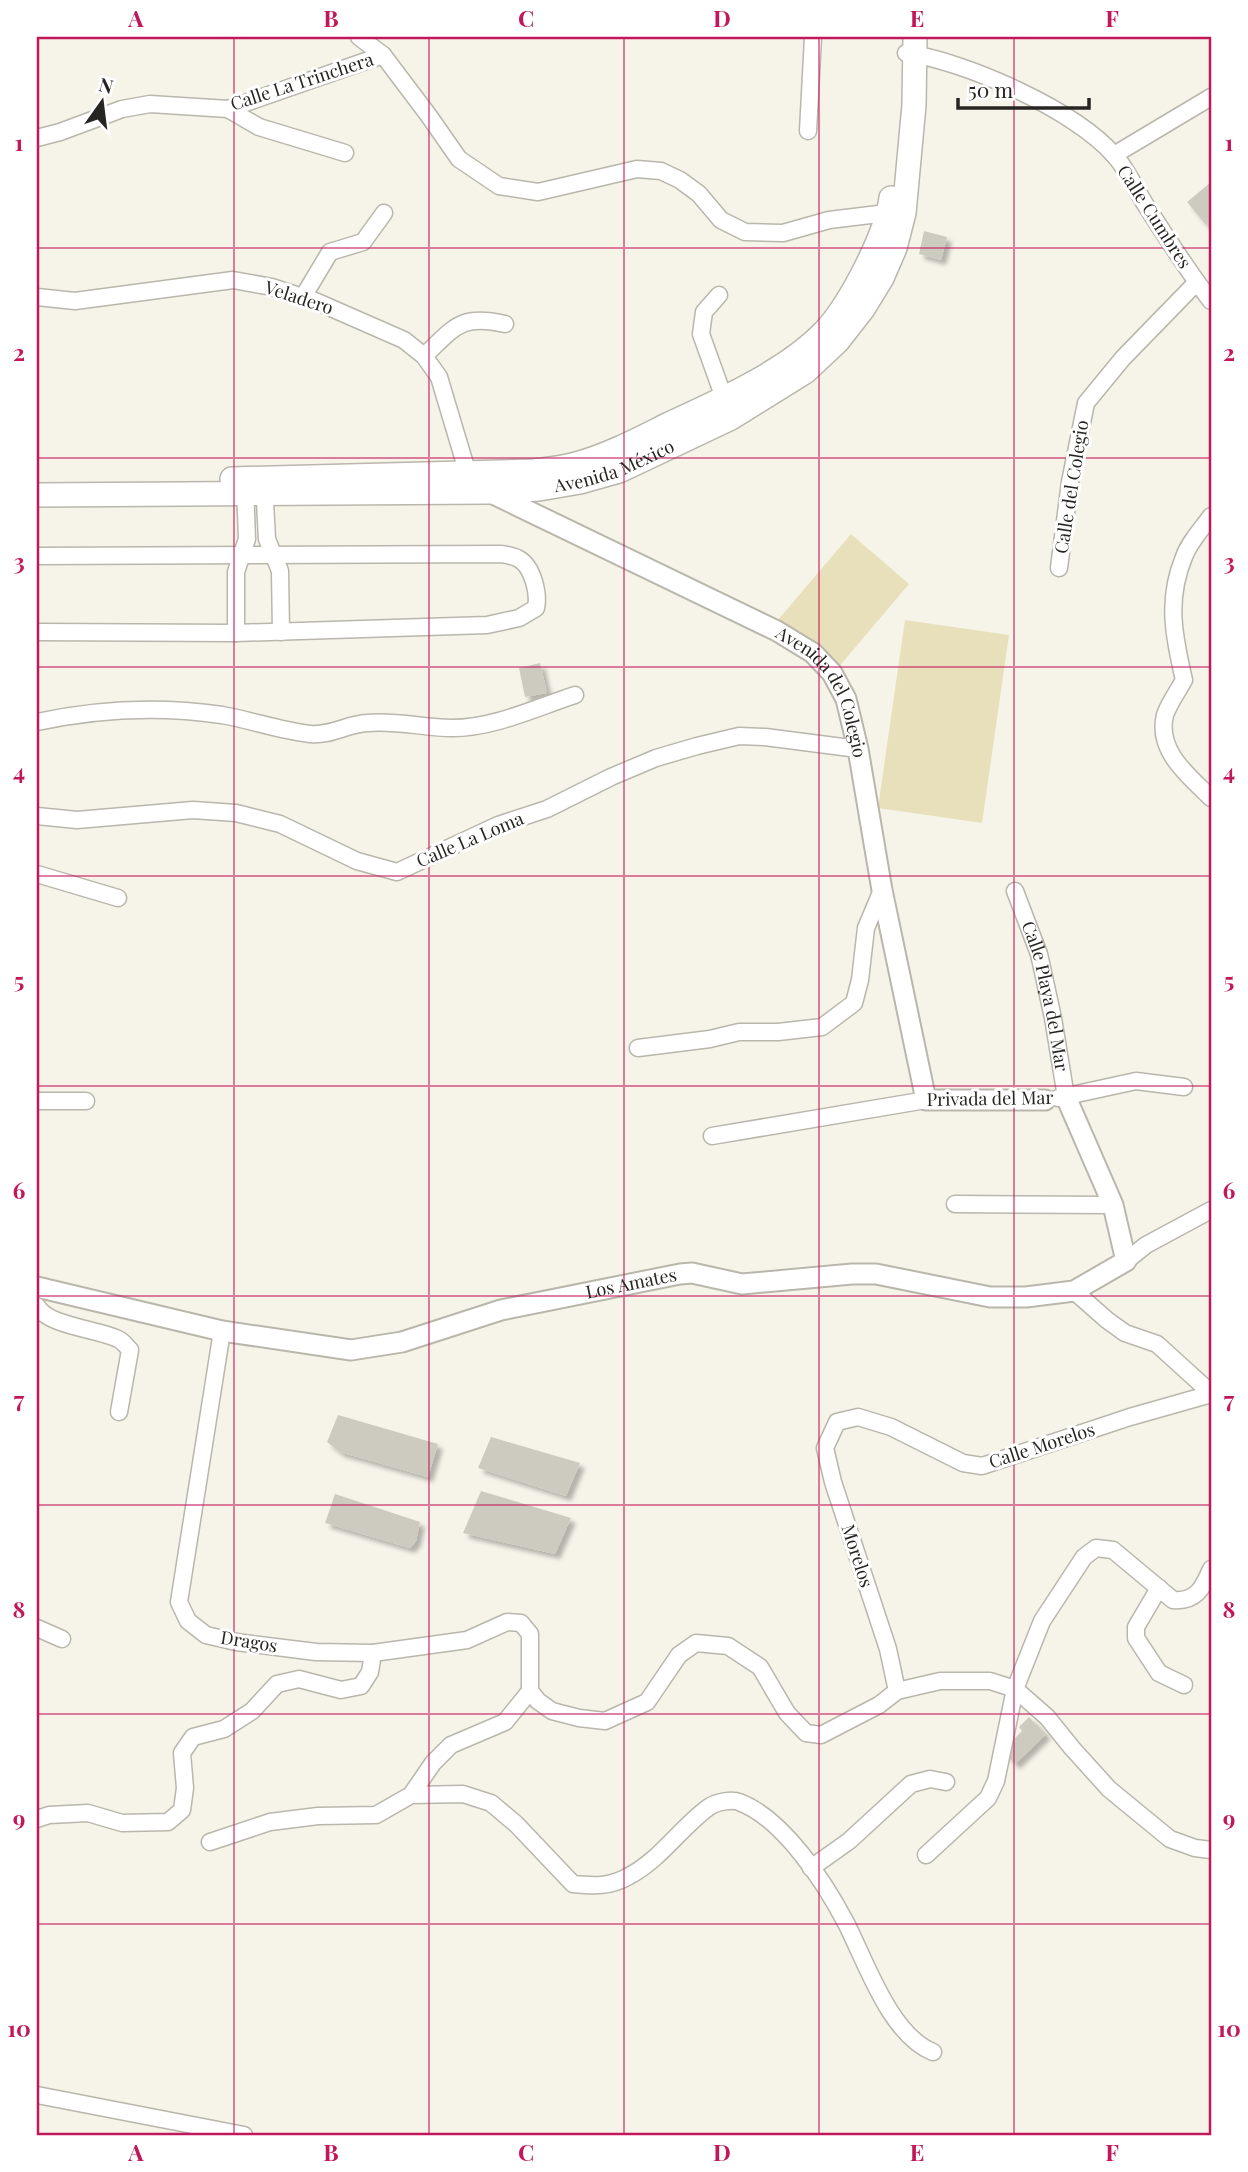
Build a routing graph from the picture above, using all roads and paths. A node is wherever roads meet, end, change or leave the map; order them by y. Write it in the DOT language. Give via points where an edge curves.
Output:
graph roads {
  1 [pos="359,37"];
  2 [pos="813,37"];
  3 [pos="911,45"];
  4 [pos="383,55"];
  5 [pos="1211,97"];
  6 [pos="228,109"];
  7 [pos="807,131"];
  8 [pos="37,138"];
  9 [pos="345,153"];
  10 [pos="1114,155"];
  11 [pos="384,213"];
  12 [pos="897,213"];
  13 [pos="1197,282"];
  14 [pos="719,295"];
  15 [pos="37,297"];
  16 [pos="303,297"];
  17 [pos="1211,301"];
  18 [pos="505,324"];
  19 [pos="424,356"];
  20 [pos="724,398"];
  21 [pos="468,474"];
  22 [pos="37,481"];
  23 [pos="255,486"];
  24 [pos="488,492"];
  25 [pos="37,495"];
  26 [pos="1211,516"];
  27 [pos="272,555"];
  28 [pos="37,556"];
  29 [pos="243,556"];
  30 [pos="1059,568"];
  31 [pos="37,632"];
  32 [pos="281,632"];
  33 [pos="236,633"];
  34 [pos="575,695"];
  35 [pos="37,722"];
  36 [pos="858,749"];
  37 [pos="1211,798"];
  38 [pos="37,816"];
  39 [pos="37,874"];
  40 [pos="882,890"];
  41 [pos="1015,891"];
  42 [pos="118,898"];
  43 [pos="638,1048"];
  44 [pos="1184,1087"];
  45 [pos="1066,1097"];
  46 [pos="926,1100"];
  47 [pos="1045,1100"];
  48 [pos="37,1101"];
  49 [pos="86,1101"];
  50 [pos="712,1136"];
  51 [pos="955,1204"];
  52 [pos="1113,1205"];
  53 [pos="1211,1210"];
  54 [pos="1126,1261"];
  55 [pos="37,1287"];
  56 [pos="1074,1291"];
  57 [pos="37,1306"];
  58 [pos="222,1331"];
  59 [pos="1211,1393"];
  60 [pos="119,1412"];
  61 [pos="837,1422"];
  62 [pos="1211,1569"];
  63 [pos="1159,1588"];
  64 [pos="37,1628"];
  65 [pos="62,1639"];
  66 [pos="373,1653"];
  67 [pos="1184,1685"];
  68 [pos="1016,1689"];
  69 [pos="530,1691"];
  70 [pos="897,1691"];
  71 [pos="946,1782"];
  72 [pos="411,1795"];
  73 [pos="37,1819"];
  74 [pos="210,1842"];
  75 [pos="1211,1850"];
  76 [pos="926,1855"];
  77 [pos="811,1868"];
  78 [pos="933,2052"];
  79 [pos="37,2095"];
  80 [pos="244,2135"];
  1 -- 4 [label="street"];
  2 -- 7 [label="street"];
  3 -- 10 [label="street, Calle Cumbres" via="1013,88 1073,120"];
  3 -- 12 [label="main road, Avenida México" via="896,157"];
  4 -- 6 [label="street, Calle La Trinchera"];
  4 -- 12 [label="street, Calle La Trinchera" via="458,159 499,186 538,192 637,169 661,171 699,194 721,220 745,232 783,233 829,220"];
  5 -- 10 [label="street"];
  6 -- 8 [label="street, Calle La Trinchera" via="150,104"];
  6 -- 9 [label="street" via="259,127"];
  10 -- 13 [label="street, Calle Cumbres"];
  11 -- 16 [label="street" via="363,243 330,252"];
  12 -- 20 [label="main road, Avenida México" via="825,331 791,359"];
  12 -- 24 [label="main road, Avenida México" via="895,248 882,278 838,341 806,372 731,418 619,471 539,489"];
  13 -- 17 [label="street, Calle Cumbres"];
  13 -- 30 [label="street, Calle del Colegio" via="1086,403"];
  14 -- 20 [label="street" via="704,312 701,334"];
  15 -- 16 [label="street, Veladero" via="75,301 233,280"];
  16 -- 19 [label="street, Veladero" via="404,340"];
  18 -- 19 [label="street" via="468,320"];
  19 -- 21 [label="street, Veladero" via="439,377"];
  20 -- 21 [label="main road, Avenida México" via="610,453 574,465"];
  21 -- 23 [label="main road, Avenida México"];
  21 -- 24 [label="street, Avenida del Colegio"];
  22 -- 23 [label="main road, Avenida México"];
  23 -- 24 [label="main road, Avenida México"];
  23 -- 25 [label="main road, Avenida México"];
  23 -- 27 [label="street"];
  23 -- 29 [label="street"];
  24 -- 36 [label="street, Avenida del Colegio" via="778,631 813,653 832,673 846,699"];
  26 -- 37 [label="street" via="1184,554 1172,592 1174,634 1184,680 1164,722 1166,744 1178,765"];
  27 -- 29 [label="street"];
  27 -- 32 [label="street" via="279,571"];
  27 -- 32 [label="street" via="501,554 520,559 539,597 536,608 519,618 487,625"];
  28 -- 29 [label="street"];
  29 -- 33 [label="street" via="236,572"];
  31 -- 33 [label="street"];
  32 -- 33 [label="street"];
  34 -- 35 [label="street" via="480,726 450,728 365,723 312,734 173,710 123,710"];
  36 -- 38 [label="street, Calle La Loma" via="739,736 697,746 611,776 547,809 498,825 397,872 357,861 280,824 236,813 193,810 77,820"];
  36 -- 40 [label="street, Avenida del Colegio"];
  39 -- 42 [label="street"];
  40 -- 43 [label="street" via="866,928 854,1003 822,1027 739,1032"];
  40 -- 46 [label="street, Avenida del Colegio"];
  41 -- 45 [label="street, Calle Playa del Mar" via="1040,954"];
  44 -- 45 [label="street, Privada del Mar" via="1136,1081"];
  45 -- 47 [label="street, Privada del Mar"];
  45 -- 52 [label="street, Calle Playa del Mar"];
  46 -- 47 [label="street, Privada del Mar"];
  46 -- 50 [label="street, Privada del Mar"];
  48 -- 49 [label="street"];
  51 -- 52 [label="street"];
  52 -- 54 [label="street, Calle Playa del Mar"];
  53 -- 54 [label="street, Los Amates"];
  54 -- 56 [label="street, Los Amates"];
  55 -- 58 [label="street, Los Amates"];
  56 -- 58 [label="street, Los Amates" via="990,1297 876,1274 742,1284 692,1273 501,1310 402,1342 351,1350"];
  56 -- 59 [label="street" via="1125,1333 1157,1344"];
  57 -- 60 [label="street" via="53,1319 121,1340 130,1350"];
  58 -- 66 [label="street, Dragos" via="179,1602 188,1621 206,1635 316,1652"];
  59 -- 61 [label="street, Calle Morelos" via="982,1466 963,1463 891,1427 858,1417"];
  61 -- 70 [label="street, Morelos" via="825,1448"];
  62 -- 63 [label="street" via="1203,1589 1184,1601 1173,1600"];
  63 -- 67 [label="street" via="1136,1627 1136,1638 1159,1673"];
  63 -- 68 [label="street" via="1113,1550 1096,1548 1084,1557 1042,1620"];
  64 -- 65 [label="street"];
  66 -- 69 [label="street, Dragos" via="467,1640 507,1622 521,1623 530,1634"];
  66 -- 73 [label="street" via="370,1672 361,1686 341,1690 299,1679 277,1684 224,1730 193,1737 182,1753 182,1810 168,1822 122,1823 88,1813"];
  68 -- 70 [label="street" via="990,1681 940,1681"];
  68 -- 75 [label="street" via="1048,1717 1109,1789 1170,1839"];
  68 -- 76 [label="street" via="996,1781 988,1798"];
  69 -- 70 [label="street" via="552,1711 605,1721 647,1702 679,1655 696,1643 728,1646 760,1667 787,1713 806,1733 821,1735"];
  69 -- 72 [label="street" via="505,1722 451,1745"];
  71 -- 77 [label="street" via="911,1783 849,1841"];
  72 -- 74 [label="street" via="376,1815 270,1822"];
  72 -- 77 [label="street" via="463,1794 491,1803 573,1884 600,1887 630,1876 711,1805 735,1800 757,1809"];
  77 -- 78 [label="street" via="845,1922 890,2012 922,2047"];
  79 -- 80 [label="street"];
}
